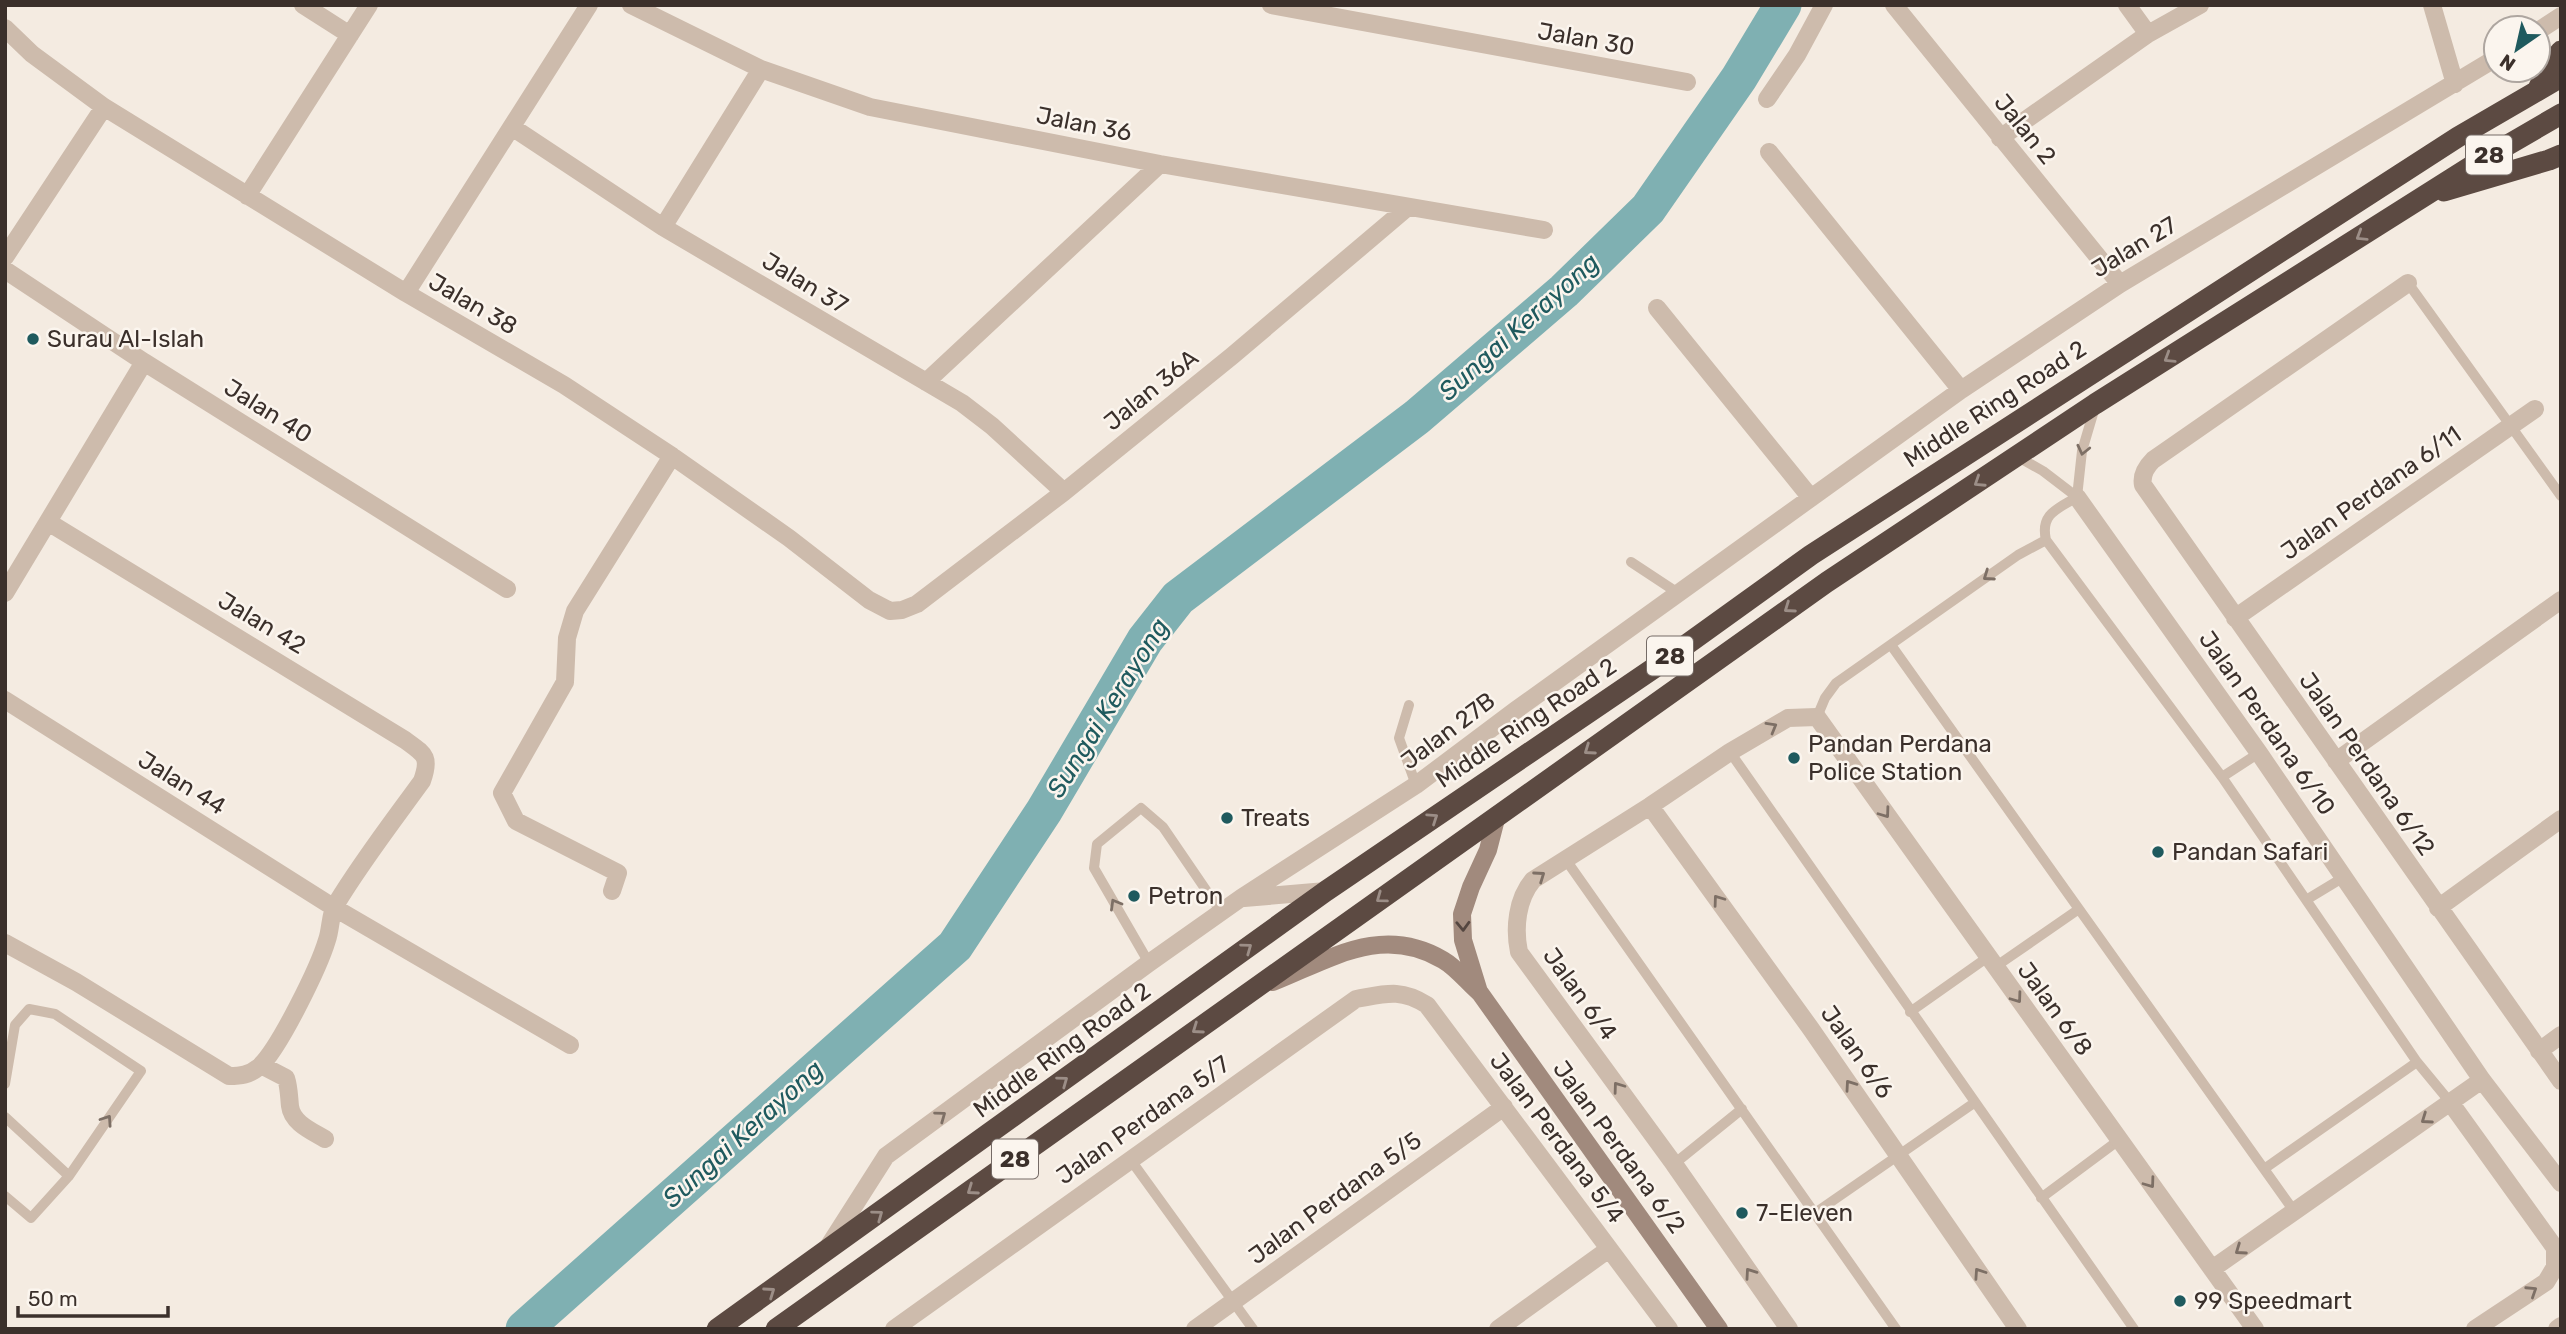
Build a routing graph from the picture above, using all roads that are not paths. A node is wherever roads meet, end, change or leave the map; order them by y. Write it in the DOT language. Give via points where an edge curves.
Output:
graph roads {
  1 [pos="303,5"];
  2 [pos="369,5"];
  3 [pos="589,5"];
  4 [pos="631,5"];
  5 [pos="1270,5"];
  6 [pos="1824,5"];
  7 [pos="1894,5"];
  8 [pos="2127,5"];
  9 [pos="2200,5"];
  10 [pos="2432,5"];
  11 [pos="5,28"];
  12 [pos="2148,34"];
  13 [pos="350,35"];
  14 [pos="2561,51"];
  15 [pos="2482,67"];
  16 [pos="761,69"];
  17 [pos="2561,77"];
  18 [pos="1687,82"];
  19 [pos="2455,84"];
  20 [pos="2538,89"];
  21 [pos="1767,99"];
  22 [pos="104,107"];
  23 [pos="2561,114"];
  24 [pos="512,127"];
  25 [pos="2000,138"];
  26 [pos="1769,152"];
  27 [pos="2561,155"];
  28 [pos="1160,164"];
  29 [pos="247,196"];
  30 [pos="2419,199"];
  31 [pos="1408,207"];
  32 [pos="663,227"];
  33 [pos="1544,230"];
  34 [pos="5,257"];
  35 [pos="5,270"];
  36 [pos="2408,283"];
  37 [pos="2120,284"];
  38 [pos="406,293"];
  39 [pos="1657,308"];
  40 [pos="144,362"];
  41 [pos="926,383"];
  42 [pos="1961,390"];
  43 [pos="2095,404"];
  44 [pos="2535,409"];
  45 [pos="2510,426"];
  46 [pos="672,456"];
  47 [pos="2018,457"];
  48 [pos="1064,492"];
  49 [pos="2561,496"];
  50 [pos="2077,497"];
  51 [pos="1811,498"];
  52 [pos="48,522"];
  53 [pos="2046,540"];
  54 [pos="1631,562"];
  55 [pos="507,589"];
  56 [pos="5,593"];
  57 [pos="1678,593"];
  58 [pos="2561,600"];
  59 [pos="917,604"];
  60 [pos="2235,618"];
  61 [pos="1891,645"];
  62 [pos="5,700"];
  63 [pos="1409,705"];
  64 [pos="1817,717"];
  65 [pos="1730,752"];
  66 [pos="2259,753"];
  67 [pos="2336,761"];
  68 [pos="2222,777"];
  69 [pos="1416,785"];
  70 [pos="1650,806"];
  71 [pos="1497,815"];
  72 [pos="2561,819"];
  73 [pos="1566,860"];
  74 [pos="2344,877"];
  75 [pos="612,891"];
  76 [pos="1326,891"];
  77 [pos="1241,898"];
  78 [pos="2306,900"];
  79 [pos="333,907"];
  80 [pos="2438,908"];
  81 [pos="2079,909"];
  82 [pos="1221,912"];
  83 [pos="5,943"];
  84 [pos="1992,962"];
  85 [pos="1149,963"];
  86 [pos="1253,990"];
  87 [pos="1394,992"];
  88 [pos="1480,993"];
  89 [pos="1910,1012"];
  90 [pos="2561,1035"];
  91 [pos="570,1045"];
  92 [pos="2539,1051"];
  93 [pos="2417,1062"];
  94 [pos="261,1065"];
  95 [pos="2482,1080"];
  96 [pos="2561,1081"];
  97 [pos="5,1084"];
  98 [pos="2450,1102"];
  99 [pos="1974,1103"];
  100 [pos="1504,1107"];
  101 [pos="1742,1109"];
  102 [pos="5,1117"];
  103 [pos="325,1139"];
  104 [pos="2119,1140"];
  105 [pos="1898,1155"];
  106 [pos="1130,1159"];
  107 [pos="1674,1164"];
  108 [pos="2264,1169"];
  109 [pos="69,1176"];
  110 [pos="2561,1184"];
  111 [pos="5,1196"];
  112 [pos="2040,1198"];
  113 [pos="2294,1211"];
  114 [pos="1815,1213"];
  115 [pos="1609,1249"];
  116 [pos="823,1255"];
  117 [pos="2212,1269"];
  118 [pos="1233,1301"];
  119 [pos="717,1329"];
  120 [pos="776,1329"];
  121 [pos="894,1329"];
  122 [pos="1195,1329"];
  123 [pos="1253,1329"];
  124 [pos="1498,1329"];
  125 [pos="1669,1329"];
  126 [pos="1719,1329"];
  127 [pos="1788,1329"];
  128 [pos="1896,1329"];
  129 [pos="2018,1329"];
  130 [pos="2134,1329"];
  131 [pos="2255,1329"];
  132 [pos="2475,1329"];
  1 -- 13 [label="street"];
  2 -- 13 [label="street"];
  3 -- 24 [label="street"];
  4 -- 16 [label="street, Jalan 36"];
  5 -- 18 [label="street, Jalan 30"];
  6 -- 21 [label="street"];
  7 -- 25 [label="street, Jalan 2"];
  8 -- 12 [label="street"];
  9 -- 12 [label="street"];
  10 -- 19 [label="street"];
  11 -- 22 [label="street, Jalan 38"];
  12 -- 25 [label="street"];
  13 -- 29 [label="street"];
  14 -- 20 [label="highway"];
  15 -- 19 [label="street, Jalan 27"];
  16 -- 28 [label="street, Jalan 36" via="870,107"];
  16 -- 32 [label="street"];
  17 -- 20 [label="highway, Middle Ring Road 2 / 28"];
  19 -- 37 [label="street, Jalan 27"];
  76 -- 20 [label="highway, Middle Ring Road 2 / 28, one-way" via="1811,555"];
  22 -- 29 [label="street, Jalan 38"];
  22 -- 34 [label="street"];
  23 -- 30 [label="highway, 28"];
  24 -- 32 [label="street, Jalan 37"];
  24 -- 38 [label="street"];
  25 -- 37 [label="street, Jalan 2"];
  26 -- 42 [label="street"];
  27 -- 30 [label="highway"];
  28 -- 31 [label="street, Jalan 36"];
  28 -- 41 [label="street"];
  29 -- 38 [label="street, Jalan 38"];
  30 -- 43 [label="highway, 28, one-way"];
  31 -- 33 [label="street, Jalan 36"];
  31 -- 48 [label="street, Jalan 36A"];
  32 -- 41 [label="street, Jalan 37"];
  35 -- 40 [label="street, Jalan 40"];
  36 -- 45 [label="lane"];
  36 -- 60 [label="street, Jalan Perdana 6/12" via="2153,460 2144,472 2143,485"];
  37 -- 42 [label="street, Jalan 27"];
  38 -- 46 [label="street, Jalan 38" via="564,385"];
  39 -- 51 [label="street"];
  40 -- 52 [label="street"];
  40 -- 55 [label="street, Jalan 40"];
  41 -- 48 [label="street, Jalan 37" via="992,426"];
  42 -- 51 [label="street, Jalan 27"];
  43 -- 47 [label="highway, 28"];
  43 -- 50 [label="lane, one-way" via="2082,451"];
  44 -- 45 [label="street, Jalan Perdana 6/11"];
  45 -- 49 [label="lane"];
  45 -- 60 [label="street, Jalan Perdana 6/11"];
  46 -- 59 [label="street, Jalan 38" via="869,600 890,611"];
  46 -- 75 [label="street" via="575,611 567,638 565,682 502,793 516,821 618,873"];
  47 -- 50 [label="lane"];
  47 -- 71 [label="highway, 28, one-way" via="1827,582"];
  48 -- 59 [label="street, Jalan 36A"];
  50 -- 53 [label="lane" via="2050,514 2043,528"];
  50 -- 66 [label="street, Jalan Perdana 6/10"];
  51 -- 57 [label="street, Jalan 27B"];
  52 -- 56 [label="street"];
  52 -- 79 [label="street, Jalan 42" via="424,754 427,762 422,780"];
  53 -- 61 [label="lane, one-way"];
  53 -- 68 [label="lane"];
  54 -- 57 [label="lane"];
  57 -- 69 [label="street, Jalan 27B"];
  58 -- 67 [label="street"];
  60 -- 67 [label="street, Jalan Perdana 6/12"];
  61 -- 64 [label="lane" via="1836,683"];
  61 -- 81 [label="lane"];
  62 -- 79 [label="street, Jalan 44"];
  63 -- 69 [label="lane" via="1399,738"];
  65 -- 64 [label="street, Jalan 6/4, one-way" via="1788,718"];
  64 -- 84 [label="street, Jalan 6/8, one-way"];
  65 -- 70 [label="street, Jalan 6/4"];
  65 -- 89 [label="lane"];
  66 -- 68 [label="lane"];
  66 -- 74 [label="street, Jalan Perdana 6/10"];
  67 -- 80 [label="street, Jalan Perdana 6/12"];
  68 -- 78 [label="lane"];
  69 -- 77 [label="street, Jalan 27B"];
  70 -- 73 [label="street, Jalan 6/4"];
  105 -- 70 [label="street, Jalan 6/6, one-way"];
  71 -- 86 [label="highway, 28, one-way"];
  71 -- 88 [label="street, Jalan Perdana 6/2, one-way" via="1462,914 1463,940"];
  72 -- 80 [label="street"];
  73 -- 101 [label="lane"];
  107 -- 73 [label="street, Jalan 6/4, one-way" via="1519,952 1516,936 1523,892 1533,880"];
  74 -- 78 [label="lane"];
  74 -- 95 [label="street, Jalan Perdana 6/10"];
  76 -- 77 [label="street"];
  116 -- 76 [label="highway, Middle Ring Road 2 / 28, one-way"];
  77 -- 82 [label="street, Jalan 27B"];
  78 -- 93 [label="lane"];
  79 -- 91 [label="street, Jalan 44"];
  79 -- 94 [label="street" via="322,954 279,1040"];
  80 -- 92 [label="street, Jalan Perdana 6/12"];
  81 -- 84 [label="lane"];
  81 -- 108 [label="lane"];
  82 -- 85 [label="street, Jalan 27B"];
  85 -- 82 [label="lane, one-way" via="1094,868 1097,844 1140,808 1163,827"];
  83 -- 94 [label="street" via="229,1076 242,1076"];
  84 -- 89 [label="lane"];
  84 -- 104 [label="street, Jalan 6/8, one-way"];
  116 -- 85 [label="street, Jalan 27B, one-way" via="886,1156"];
  86 -- 88 [label="street, Jalan Perdana 6/2" via="1364,946 1388,943 1416,946 1446,961"];
  86 -- 120 [label="highway, 28, one-way"];
  87 -- 100 [label="street, Jalan Perdana 5/4" via="1427,1005"];
  87 -- 106 [label="street, Jalan Perdana 5/7" via="1356,999"];
  88 -- 126 [label="street, Jalan Perdana 6/2"];
  89 -- 99 [label="lane"];
  90 -- 92 [label="street"];
  92 -- 96 [label="street, Jalan Perdana 6/12"];
  93 -- 98 [label="lane"];
  93 -- 108 [label="lane"];
  94 -- 103 [label="street" via="286,1078 290,1110 305,1127"];
  95 -- 98 [label="street"];
  95 -- 110 [label="street, Jalan Perdana 6/10"];
  109 -- 97 [label="lane, one-way" via="141,1071 55,1014 29,1010 15,1025"];
  98 -- 113 [label="street, one-way"];
  132 -- 98 [label="street, one-way" via="2546,1282 2555,1266 2556,1248"];
  99 -- 105 [label="lane"];
  99 -- 112 [label="lane"];
  100 -- 115 [label="street, Jalan Perdana 5/4"];
  100 -- 118 [label="street, Jalan Perdana 5/5"];
  101 -- 107 [label="lane"];
  101 -- 114 [label="lane"];
  102 -- 109 [label="lane"];
  104 -- 112 [label="lane"];
  104 -- 117 [label="street, Jalan 6/8, one-way"];
  105 -- 114 [label="lane"];
  129 -- 105 [label="street, Jalan 6/6, one-way"];
  106 -- 118 [label="lane"];
  106 -- 121 [label="street, Jalan Perdana 5/7"];
  127 -- 107 [label="street, Jalan 6/4, one-way"];
  108 -- 113 [label="lane"];
  109 -- 111 [label="lane" via="31,1218"];
  112 -- 130 [label="lane"];
  113 -- 117 [label="street, one-way"];
  114 -- 128 [label="lane"];
  115 -- 124 [label="street"];
  115 -- 125 [label="street, Jalan Perdana 5/4"];
  119 -- 116 [label="highway, Middle Ring Road 2 / 28, one-way"];
  117 -- 131 [label="street, Jalan 6/8"];
  118 -- 122 [label="street, Jalan Perdana 5/5"];
  118 -- 123 [label="lane"];
}
